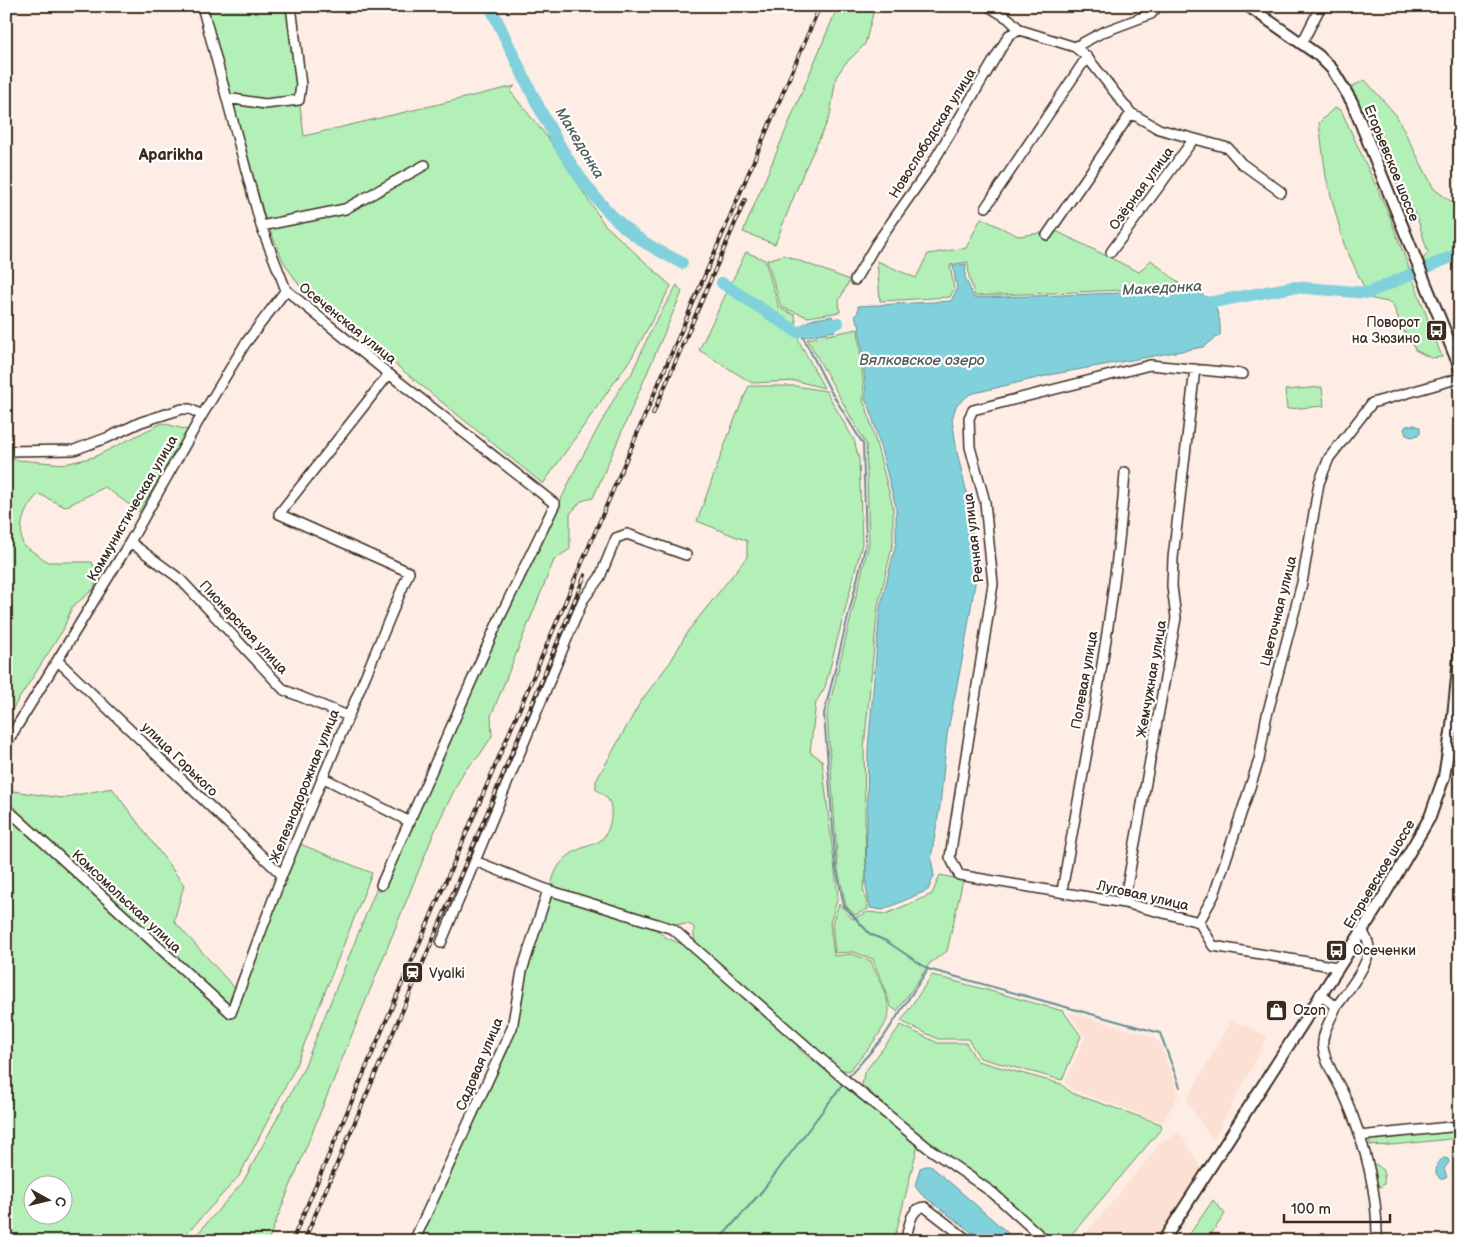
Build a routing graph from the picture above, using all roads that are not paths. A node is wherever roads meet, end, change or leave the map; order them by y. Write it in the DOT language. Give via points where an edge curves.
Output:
graph roads {
  1 [pos="202,6"];
  2 [pos="291,6"];
  3 [pos="988,6"];
  4 [pos="1158,6"];
  5 [pos="1248,6"];
  6 [pos="1322,6"];
  7 [pos="1020,30"];
  8 [pos="1302,42"];
  9 [pos="1075,47"];
  10 [pos="1087,57"];
  11 [pos="227,98"];
  12 [pos="1131,113"];
  13 [pos="1193,140"];
  14 [pos="424,164"];
  15 [pos="1281,192"];
  16 [pos="986,207"];
  17 [pos="261,226"];
  18 [pos="1047,235"];
  19 [pos="1111,252"];
  20 [pos="855,280"];
  21 [pos="286,290"];
  22 [pos="1460,368"];
  23 [pos="1195,369"];
  24 [pos="389,374"];
  25 [pos="1243,374"];
  26 [pos="1460,378"];
  27 [pos="202,415"];
  28 [pos="6,452"];
  29 [pos="1124,472"];
  30 [pos="130,542"];
  31 [pos="686,555"];
  32 [pos="1460,649"];
  33 [pos="59,662"];
  34 [pos="348,716"];
  35 [pos="6,744"];
  36 [pos="322,778"];
  37 [pos="6,808"];
  38 [pos="410,822"];
  39 [pos="475,861"];
  40 [pos="282,875"];
  41 [pos="959,875"];
  42 [pos="381,884"];
  43 [pos="548,890"];
  44 [pos="1062,891"];
  45 [pos="1124,903"];
  46 [pos="1200,922"];
  47 [pos="1362,930"];
  48 [pos="442,943"];
  49 [pos="1337,967"];
  50 [pos="1320,994"];
  51 [pos="1336,1007"];
  52 [pos="231,1013"];
  53 [pos="1460,1126"];
  54 [pos="1359,1136"];
  55 [pos="414,1241"];
  56 [pos="905,1241"];
  57 [pos="969,1241"];
  58 [pos="1046,1241"];
  59 [pos="1163,1241"];
  60 [pos="1377,1241"];
  1 -- 11 [label="street, Осеченская улица"];
  2 -- 11 [label="street" via="302,85 299,100 265,104"];
  3 -- 7 [label="street"];
  4 -- 9 [label="street" via="1151,14 1103,32"];
  5 -- 8 [label="main road, Егорьевское шоссе"];
  6 -- 8 [label="street"];
  7 -- 9 [label="street"];
  7 -- 20 [label="street, Новослободская улица" via="1009,35 929,169"];
  8 -- 22 [label="main road, Егорьевское шоссе" via="1332,69 1352,102"];
  9 -- 10 [label="street"];
  10 -- 12 [label="street"];
  10 -- 16 [label="street"];
  11 -- 17 [label="street, Осеченская улица"];
  12 -- 13 [label="street" via="1159,129"];
  12 -- 18 [label="street"];
  13 -- 15 [label="street" via="1228,148"];
  13 -- 19 [label="street, Озёрная улица"];
  14 -- 17 [label="street" via="345,209"];
  17 -- 21 [label="street, Осеченская улица"];
  21 -- 24 [label="street, Осеченская улица"];
  21 -- 27 [label="street, Коммунистическая улица" via="245,344"];
  23 -- 25 [label="street, Речная улица"];
  23 -- 41 [label="street, Речная улица" via="1150,365 973,410 969,418 970,448 985,502 993,584 950,857"];
  23 -- 45 [label="street, Жемчужная улица" via="1173,558 1176,618"];
  24 -- 34 [label="street, Железнодорожная улица" via="279,514 409,572"];
  24 -- 38 [label="street, Осеченская улица" via="555,504 500,617"];
  26 -- 46 [label="street, Цветочная улица" via="1372,403 1329,458 1318,483 1300,591 1266,719 1259,760 1214,895"];
  27 -- 28 [label="street" via="190,408 182,409 74,450"];
  27 -- 30 [label="street, Коммунистическая улица"];
  29 -- 44 [label="street, Полевая улица" via="1121,537 1113,592"];
  30 -- 33 [label="street, Коммунистическая улица"];
  30 -- 34 [label="street, Пионерская улица" via="180,579 284,690"];
  31 -- 39 [label="street" via="627,534 616,538 600,577 583,600"];
  32 -- 47 [label="main road, Егорьевское шоссе" via="1444,777 1430,817"];
  33 -- 35 [label="street, Коммунистическая улица"];
  33 -- 40 [label="street, улица Горького"];
  34 -- 36 [label="street, Железнодорожная улица"];
  36 -- 38 [label="street"];
  36 -- 40 [label="street, Железнодорожная улица"];
  37 -- 52 [label="street, Комсомольская улица"];
  38 -- 42 [label="street"];
  39 -- 43 [label="street"];
  39 -- 48 [label="street"];
  40 -- 52 [label="street, Железнодорожная улица"];
  41 -- 44 [label="street, Луговая улица"];
  43 -- 55 [label="street, Садовая улица" via="522,971 512,1028"];
  43 -- 58 [label="street" via="673,929 844,1079 927,1147 993,1193"];
  44 -- 45 [label="street, Луговая улица"];
  45 -- 46 [label="street, Луговая улица"];
  46 -- 49 [label="street, Луговая улица" via="1213,946"];
  47 -- 49 [label="main road, Егорьевское шоссе"];
  47 -- 51 [label="street" via="1369,951 1361,970"];
  49 -- 50 [label="main road, Егорьевское шоссе"];
  50 -- 51 [label="street"];
  50 -- 59 [label="main road, Егорьевское шоссе"];
  51 -- 54 [label="street" via="1323,1048"];
  53 -- 54 [label="street"];
  54 -- 60 [label="street" via="1375,1197"];
  56 -- 57 [label="street" via="914,1211 920,1207 925,1207"];
}
